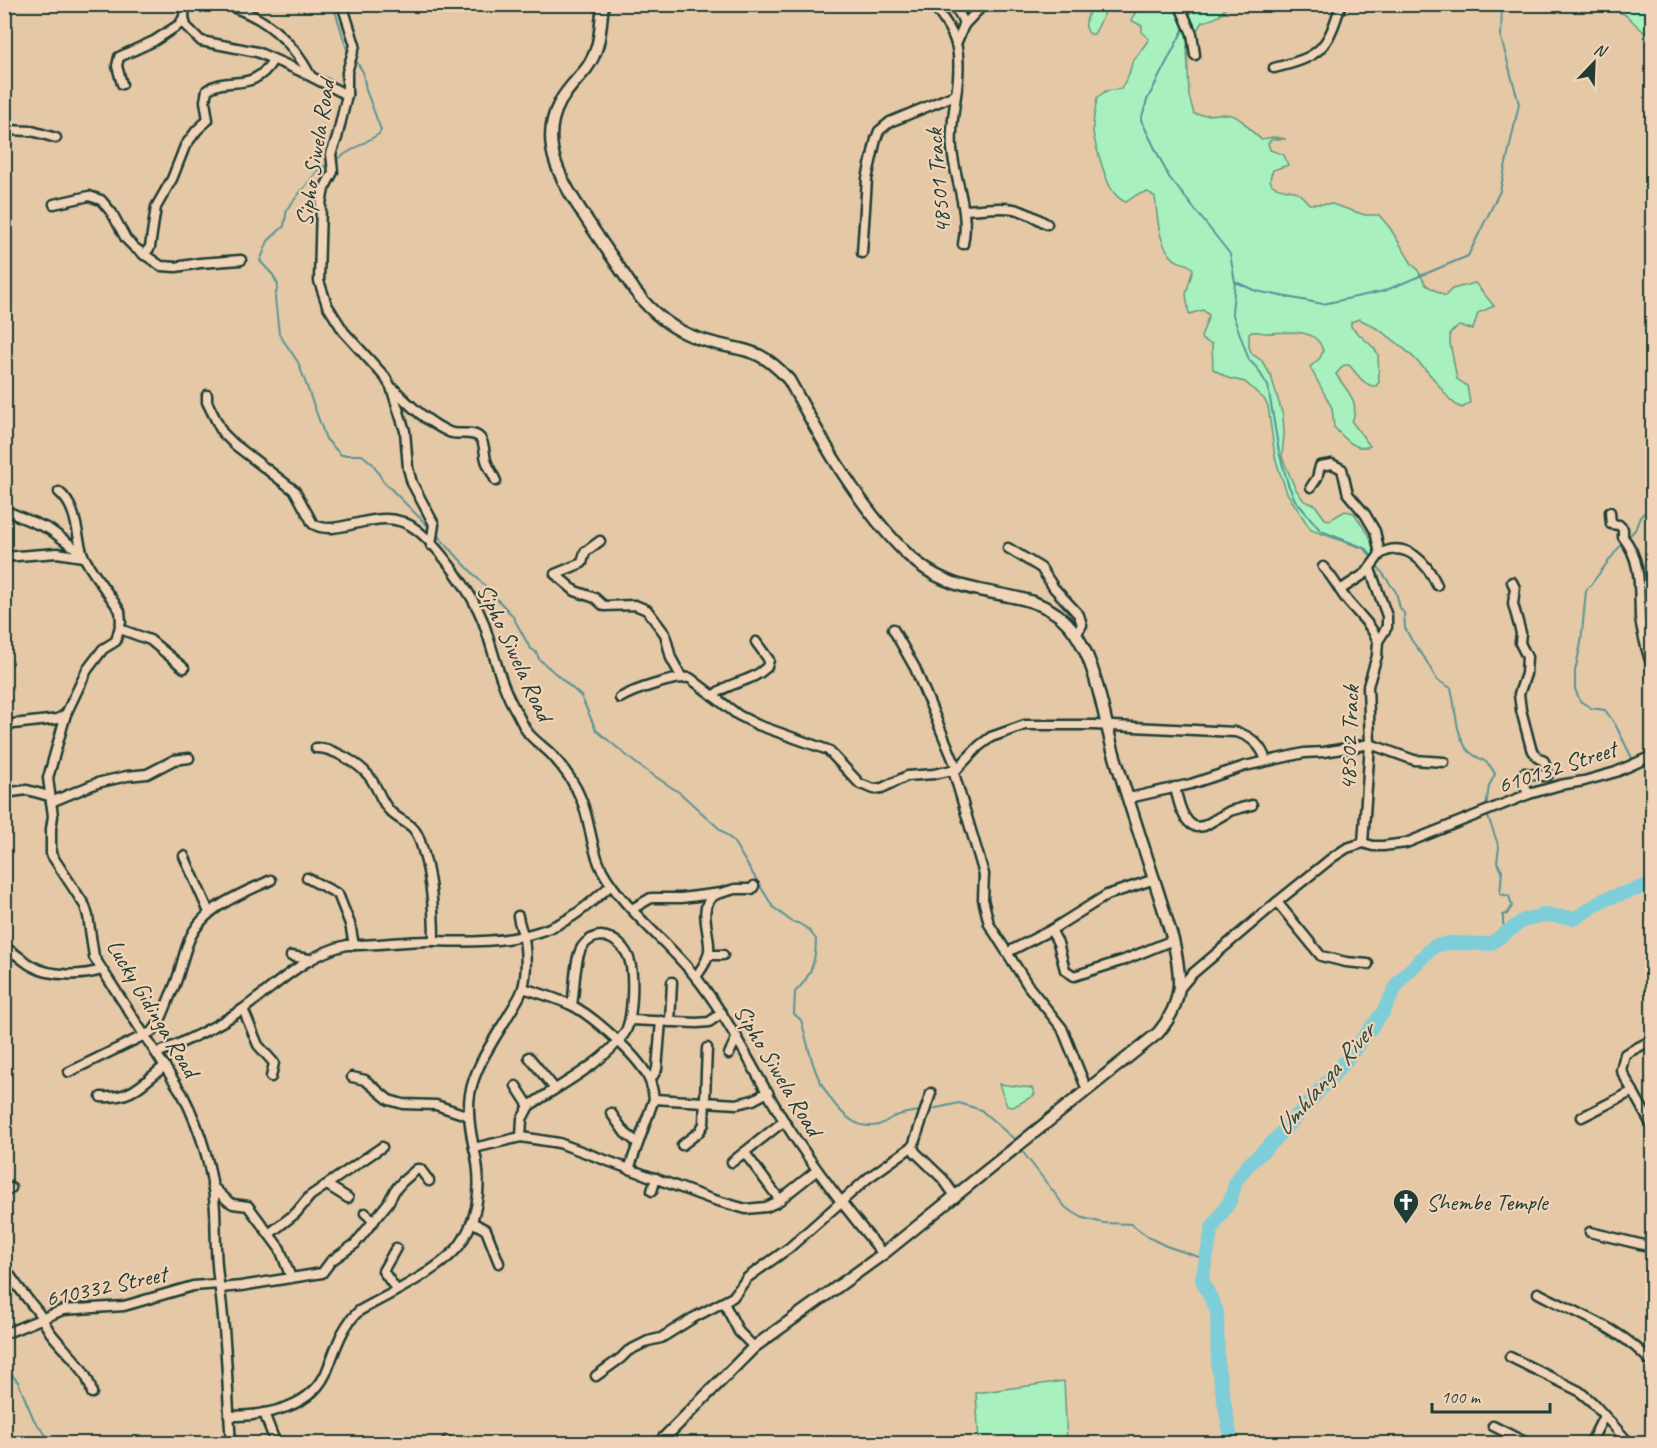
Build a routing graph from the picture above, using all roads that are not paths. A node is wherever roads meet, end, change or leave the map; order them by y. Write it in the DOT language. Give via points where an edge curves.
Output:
graph roads {
  1 [pos="185,4"];
  2 [pos="342,4"];
  3 [pos="603,4"];
  4 [pos="984,4"];
  5 [pos="1179,4"];
  6 [pos="1341,4"];
  7 [pos="933,5"];
  8 [pos="235,8"];
  9 [pos="184,17"];
  10 [pos="964,25"];
  11 [pos="956,44"];
  12 [pos="1195,55"];
  13 [pos="273,60"];
  14 [pos="1274,69"];
  15 [pos="311,77"];
  16 [pos="122,84"];
  17 [pos="347,95"];
  18 [pos="955,95"];
  19 [pos="4,130"];
  20 [pos="56,138"];
  21 [pos="54,204"];
  22 [pos="965,210"];
  23 [pos="1047,224"];
  24 [pos="963,244"];
  25 [pos="862,253"];
  26 [pos="144,255"];
  27 [pos="241,260"];
  28 [pos="391,387"];
  29 [pos="207,395"];
  30 [pos="496,481"];
  31 [pos="1311,487"];
  32 [pos="59,492"];
  33 [pos="4,510"];
  34 [pos="1610,512"];
  35 [pos="431,541"];
  36 [pos="600,541"];
  37 [pos="1008,548"];
  38 [pos="83,555"];
  39 [pos="1378,556"];
  40 [pos="4,557"];
  41 [pos="1323,567"];
  42 [pos="1370,568"];
  43 [pos="1512,582"];
  44 [pos="1437,585"];
  45 [pos="1340,590"];
  46 [pos="120,628"];
  47 [pos="893,629"];
  48 [pos="1077,635"];
  49 [pos="1378,641"];
  50 [pos="756,642"];
  51 [pos="1653,667"];
  52 [pos="184,668"];
  53 [pos="682,678"];
  54 [pos="712,696"];
  55 [pos="620,698"];
  56 [pos="66,714"];
  57 [pos="4,726"];
  58 [pos="1107,726"];
  59 [pos="1370,744"];
  60 [pos="316,748"];
  61 [pos="1648,757"];
  62 [pos="189,758"];
  63 [pos="1266,761"];
  64 [pos="1444,762"];
  65 [pos="955,770"];
  66 [pos="1175,787"];
  67 [pos="4,793"];
  68 [pos="1529,794"];
  69 [pos="1129,798"];
  70 [pos="50,799"];
  71 [pos="1252,805"];
  72 [pos="1361,843"];
  73 [pos="184,856"];
  74 [pos="307,878"];
  75 [pos="271,879"];
  76 [pos="1155,879"];
  77 [pos="612,885"];
  78 [pos="754,886"];
  79 [pos="721,893"];
  80 [pos="1277,902"];
  81 [pos="633,909"];
  82 [pos="209,912"];
  83 [pos="518,916"];
  84 [pos="1051,930"];
  85 [pos="524,937"];
  86 [pos="1173,940"];
  87 [pos="434,941"];
  88 [pos="354,945"];
  89 [pos="4,948"];
  90 [pos="1008,952"];
  91 [pos="723,955"];
  92 [pos="291,956"];
  93 [pos="708,956"];
  94 [pos="309,959"];
  95 [pos="1368,964"];
  96 [pos="102,970"];
  97 [pos="696,977"];
  98 [pos="672,981"];
  99 [pos="523,988"];
  100 [pos="1179,988"];
  101 [pos="572,1005"];
  102 [pos="243,1009"];
  103 [pos="722,1013"];
  104 [pos="631,1020"];
  105 [pos="666,1022"];
  106 [pos="144,1034"];
  107 [pos="737,1038"];
  108 [pos="1653,1040"];
  109 [pos="617,1041"];
  110 [pos="707,1048"];
  111 [pos="157,1053"];
  112 [pos="729,1054"];
  113 [pos="529,1057"];
  114 [pos="165,1066"];
  115 [pos="69,1072"];
  116 [pos="271,1077"];
  117 [pos="352,1077"];
  118 [pos="650,1081"];
  119 [pos="516,1086"];
  120 [pos="555,1089"];
  121 [pos="1087,1090"];
  122 [pos="1633,1091"];
  123 [pos="768,1092"];
  124 [pos="931,1093"];
  125 [pos="101,1098"];
  126 [pos="654,1100"];
  127 [pos="704,1103"];
  128 [pos="529,1106"];
  129 [pos="611,1113"];
  130 [pos="469,1116"];
  131 [pos="1582,1117"];
  132 [pos="784,1122"];
  133 [pos="1653,1126"];
  134 [pos="521,1137"];
  135 [pos="638,1143"];
  136 [pos="682,1145"];
  137 [pos="913,1146"];
  138 [pos="382,1147"];
  139 [pos="474,1148"];
  140 [pos="745,1153"];
  141 [pos="732,1162"];
  142 [pos="629,1168"];
  143 [pos="816,1171"];
  144 [pos="656,1178"];
  145 [pos="429,1181"];
  146 [pos="212,1185"];
  147 [pos="327,1185"];
  148 [pos="652,1191"];
  149 [pos="955,1196"];
  150 [pos="348,1198"];
  151 [pos="780,1200"];
  152 [pos="840,1201"];
  153 [pos="365,1213"];
  154 [pos="374,1221"];
  155 [pos="472,1222"];
  156 [pos="1590,1233"];
  157 [pos="269,1234"];
  158 [pos="1653,1247"];
  159 [pos="396,1248"];
  160 [pos="883,1254"];
  161 [pos="499,1263"];
  162 [pos="4,1266"];
  163 [pos="291,1278"];
  164 [pos="219,1286"];
  165 [pos="396,1289"];
  166 [pos="1538,1293"];
  167 [pos="724,1303"];
  168 [pos="42,1319"];
  169 [pos="4,1334"];
  170 [pos="754,1347"];
  171 [pos="1510,1357"];
  172 [pos="1653,1362"];
  173 [pos="596,1376"];
  174 [pos="92,1393"];
  175 [pos="264,1413"];
  176 [pos="229,1416"];
  177 [pos="1604,1416"];
  178 [pos="1493,1426"];
  179 [pos="231,1443"];
  180 [pos="276,1443"];
  181 [pos="658,1443"];
  182 [pos="1528,1443"];
  183 [pos="1590,1443"];
  184 [pos="1630,1443"];
  1 -- 9 [label="street"];
  2 -- 17 [label="street, Sipho Siwela Road" via="355,45 346,81"];
  3 -- 48 [label="street" via="599,44 590,64 558,106 551,145 562,181 635,291 670,325 699,339 754,352 780,370 844,478 912,560 964,587 1036,603 1064,620"];
  4 -- 10 [label="street"];
  5 -- 12 [label="street" via="1192,34"];
  6 -- 14 [label="street" via="1329,37 1318,52"];
  7 -- 10 [label="street" via="956,8"];
  7 -- 11 [label="street"];
  8 -- 15 [label="street" via="254,15 275,30 297,53"];
  9 -- 13 [label="street" via="192,34 204,43 244,49"];
  9 -- 16 [label="street" via="160,38 119,57"];
  10 -- 11 [label="street"];
  11 -- 18 [label="street, 48501 Track"];
  13 -- 15 [label="street"];
  13 -- 26 [label="street" via="247,82 207,90 208,120 185,146 156,207 150,247"];
  15 -- 17 [label="street"];
  17 -- 28 [label="street, Sipho Siwela Road" via="331,154 333,172 321,204 320,289 344,332"];
  18 -- 22 [label="street, 48501 Track" via="952,148"];
  18 -- 25 [label="street" via="890,122 879,131 867,179"];
  19 -- 20 [label="street" via="32,131"];
  21 -- 26 [label="street" via="89,196 100,201 112,213 126,239"];
  22 -- 23 [label="street" via="1013,208"];
  22 -- 24 [label="street, 48501 Track"];
  26 -- 27 [label="street" via="168,267"];
  28 -- 30 [label="street" via="433,424 453,434 478,436"];
  28 -- 35 [label="street, Sipho Siwela Road" via="405,431 412,483 434,524"];
  29 -- 35 [label="street" via="222,432 295,491 313,524 327,528 394,518"];
  31 -- 39 [label="street" via="1320,466 1332,464 1342,469 1348,494 1375,531"];
  32 -- 38 [label="street" via="71,507"];
  33 -- 38 [label="street" via="49,530"];
  34 -- 51 [label="street" via="1611,524 1623,529 1638,569 1643,637"];
  35 -- 77 [label="street, Sipho Siwela Road" via="473,599 514,710 529,734 565,772 581,798 593,848"];
  36 -- 53 [label="street" via="585,552 582,563 555,574 574,591 595,598 604,606 635,605 647,610 665,634 671,658"];
  37 -- 48 [label="street" via="1041,568 1079,615 1082,625"];
  38 -- 40 [label="street"];
  38 -- 46 [label="street" via="120,611"];
  39 -- 42 [label="street"];
  39 -- 44 [label="street" via="1390,550 1410,552 1431,571"];
  41 -- 45 [label="street"];
  42 -- 45 [label="street"];
  42 -- 49 [label="street, 48502 Track" via="1387,616 1385,632"];
  43 -- 68 [label="street" via="1520,642 1527,657 1520,689 1521,710 1531,748 1544,761 1548,774 1524,773 1523,783"];
  45 -- 49 [label="street"];
  46 -- 52 [label="street" via="150,640"];
  46 -- 56 [label="street, Lucky Gidinga Road" via="116,641 103,649 87,670"];
  47 -- 65 [label="street" via="919,677"];
  48 -- 58 [label="street" via="1086,652"];
  49 -- 59 [label="street, 48502 Track" via="1368,686"];
  50 -- 54 [label="street" via="769,660 767,667 754,678 722,688"];
  53 -- 54 [label="street" via="693,679"];
  53 -- 55 [label="street"];
  54 -- 65 [label="street" via="747,720 828,750 867,788 882,788 907,776"];
  56 -- 57 [label="street" via="58,719"];
  56 -- 70 [label="street, Lucky Gidinga Road" via="48,778"];
  58 -- 63 [label="street" via="1239,732 1258,745"];
  58 -- 65 [label="street" via="1018,727 991,737"];
  58 -- 69 [label="street"];
  59 -- 63 [label="street"];
  59 -- 64 [label="street" via="1420,762"];
  59 -- 72 [label="street, 48502 Track"];
  60 -- 87 [label="street" via="329,749 362,769 388,810 416,831 430,885"];
  61 -- 68 [label="street, 610132 Street" via="1616,772"];
  62 -- 70 [label="street" via="174,759 147,774 97,783"];
  63 -- 66 [label="street"];
  65 -- 90 [label="street" via="984,874 985,913"];
  66 -- 69 [label="street"];
  66 -- 71 [label="street" via="1178,803 1189,823 1196,827"];
  67 -- 70 [label="street" via="27,790"];
  68 -- 72 [label="street, 610132 Street" via="1406,843"];
  69 -- 76 [label="street"];
  70 -- 96 [label="street, Lucky Gidinga Road" via="51,854 85,906 94,957"];
  72 -- 80 [label="street" via="1333,857"];
  73 -- 82 [label="street"];
  74 -- 88 [label="street" via="338,894"];
  75 -- 82 [label="street"];
  76 -- 84 [label="street" via="1107,896"];
  76 -- 86 [label="street"];
  77 -- 81 [label="street, Sipho Siwela Road"];
  77 -- 85 [label="street" via="579,912"];
  78 -- 79 [label="street"];
  79 -- 81 [label="street" via="651,898"];
  79 -- 93 [label="street" via="710,898 706,907"];
  80 -- 95 [label="street" via="1321,956"];
  80 -- 100 [label="street"];
  81 -- 97 [label="street, Sipho Siwela Road"];
  82 -- 106 [label="street" via="190,937 160,1022"];
  83 -- 85 [label="street"];
  84 -- 86 [label="street" via="1065,970 1074,976"];
  84 -- 90 [label="street"];
  85 -- 87 [label="street"];
  85 -- 99 [label="street"];
  86 -- 100 [label="street"];
  87 -- 88 [label="street"];
  88 -- 94 [label="street"];
  89 -- 96 [label="street" via="38,969 80,975"];
  90 -- 121 [label="street" via="1029,987 1062,1028"];
  91 -- 93 [label="street"];
  92 -- 94 [label="street"];
  93 -- 97 [label="street"];
  94 -- 102 [label="street"];
  96 -- 106 [label="street, Lucky Gidinga Road"];
  97 -- 103 [label="street, Sipho Siwela Road"];
  98 -- 105 [label="street"];
  99 -- 101 [label="street"];
  99 -- 130 [label="street" via="474,1079"];
  100 -- 121 [label="street" via="1173,1013 1158,1033"];
  101 -- 104 [label="street" via="582,946 603,936 615,940 630,962"];
  101 -- 109 [label="street"];
  102 -- 111 [label="street" via="217,1026"];
  102 -- 116 [label="street" via="258,1045 272,1060"];
  103 -- 105 [label="street" via="709,1022"];
  103 -- 107 [label="street, Sipho Siwela Road"];
  104 -- 105 [label="street"];
  104 -- 109 [label="street"];
  105 -- 118 [label="street" via="657,1070"];
  106 -- 111 [label="street, Lucky Gidinga Road"];
  106 -- 115 [label="street"];
  107 -- 112 [label="street"];
  107 -- 123 [label="street, Sipho Siwela Road"];
  108 -- 122 [label="street" via="1622,1058 1621,1070"];
  109 -- 118 [label="street"];
  109 -- 120 [label="street" via="608,1052"];
  110 -- 127 [label="street"];
  111 -- 114 [label="street, Lucky Gidinga Road"];
  113 -- 120 [label="street"];
  114 -- 125 [label="street" via="129,1095"];
  114 -- 146 [label="street, Lucky Gidinga Road" via="196,1123"];
  117 -- 130 [label="street" via="365,1080 389,1100 436,1105"];
  118 -- 126 [label="street"];
  119 -- 128 [label="street"];
  120 -- 128 [label="street"];
  121 -- 149 [label="street"];
  122 -- 131 [label="street"];
  122 -- 133 [label="street"];
  123 -- 127 [label="street" via="737,1104"];
  123 -- 132 [label="street, Sipho Siwela Road"];
  124 -- 137 [label="street"];
  126 -- 127 [label="street"];
  126 -- 135 [label="street"];
  127 -- 136 [label="street" via="702,1127"];
  128 -- 134 [label="street" via="522,1119"];
  129 -- 135 [label="street"];
  130 -- 139 [label="street"];
  132 -- 140 [label="street"];
  132 -- 143 [label="street, Sipho Siwela Road"];
  134 -- 139 [label="street"];
  134 -- 142 [label="street" via="559,1143"];
  135 -- 142 [label="street"];
  137 -- 149 [label="street"];
  137 -- 152 [label="street"];
  138 -- 147 [label="street"];
  139 -- 155 [label="street" via="478,1200"];
  140 -- 141 [label="street"];
  140 -- 151 [label="street"];
  142 -- 144 [label="street"];
  143 -- 151 [label="street"];
  143 -- 152 [label="street, Sipho Siwela Road"];
  144 -- 148 [label="street"];
  144 -- 151 [label="street" via="746,1209 766,1207"];
  145 -- 154 [label="street, 610332 Street" via="417,1169 395,1190"];
  146 -- 157 [label="street" via="233,1204 248,1206"];
  146 -- 164 [label="street, Lucky Gidinga Road"];
  147 -- 150 [label="street"];
  147 -- 157 [label="street"];
  149 -- 160 [label="street"];
  152 -- 160 [label="street, Sipho Siwela Road"];
  152 -- 167 [label="street" via="789,1248 747,1278"];
  153 -- 154 [label="street"];
  154 -- 163 [label="street, 610332 Street" via="322,1274"];
  155 -- 161 [label="street" via="486,1230"];
  155 -- 165 [label="street" via="453,1255"];
  156 -- 158 [label="street"];
  157 -- 163 [label="street" via="284,1257"];
  159 -- 165 [label="street" via="383,1271"];
  160 -- 170 [label="street"];
  162 -- 168 [label="street"];
  163 -- 164 [label="street, 610332 Street"];
  164 -- 168 [label="street, 610332 Street" via="193,1286 124,1306 63,1310"];
  164 -- 176 [label="street, Lucky Gidinga Road"];
  165 -- 175 [label="street" via="350,1319 317,1387 292,1405"];
  166 -- 172 [label="street" via="1620,1335"];
  167 -- 170 [label="street" via="739,1332"];
  167 -- 173 [label="street" via="661,1338 628,1351"];
  168 -- 169 [label="street, 610332 Street"];
  168 -- 174 [label="street" via="79,1364"];
  170 -- 181 [label="street"];
  171 -- 177 [label="street" via="1579,1391"];
  175 -- 176 [label="street"];
  175 -- 180 [label="street"];
  176 -- 179 [label="street, Lucky Gidinga Road"];
  177 -- 183 [label="street"];
  177 -- 184 [label="street"];
  178 -- 182 [label="street"];
}
